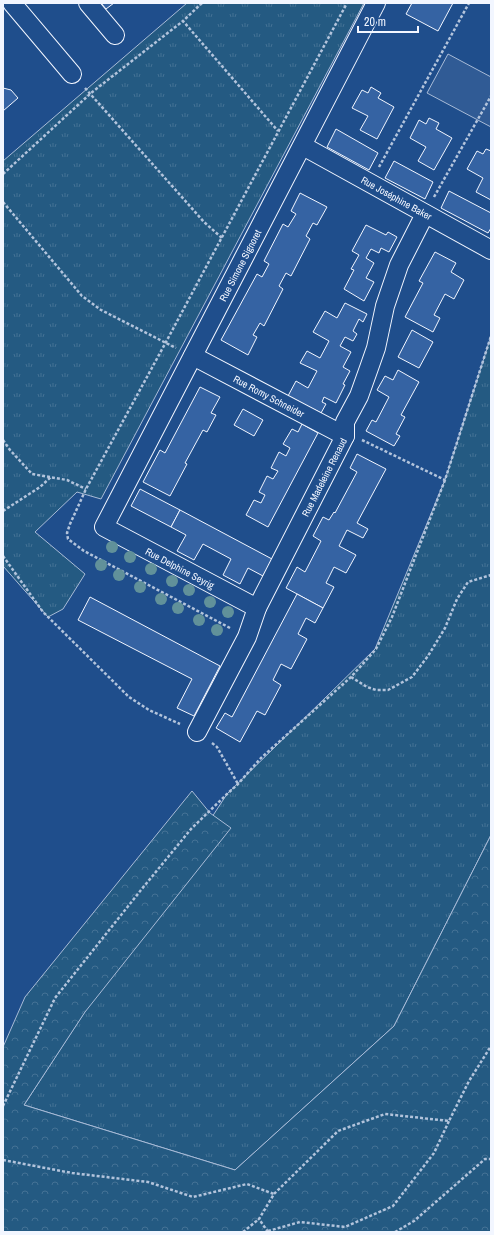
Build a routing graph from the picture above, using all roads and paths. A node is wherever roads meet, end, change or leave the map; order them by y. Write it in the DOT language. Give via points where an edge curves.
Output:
graph roads {
  1 [pos="12,3"];
  2 [pos="88,3"];
  3 [pos="202,3"];
  4 [pos="376,3"];
  5 [pos="469,3"];
  6 [pos="184,21"];
  7 [pos="115,34"];
  8 [pos="72,74"];
  9 [pos="91,93"];
  10 [pos="491,96"];
  11 [pos="279,132"];
  12 [pos="303,146"];
  13 [pos="3,174"];
  14 [pos="370,183"];
  15 [pos="3,202"];
  16 [pos="425,214"];
  17 [pos="222,238"];
  18 [pos="491,250"];
  19 [pos="491,336"];
  20 [pos="193,356"];
  21 [pos="345,436"];
  22 [pos="3,440"];
  23 [pos="51,477"];
  24 [pos="445,480"];
  25 [pos="86,489"];
  26 [pos="3,511"];
  27 [pos="104,528"];
  28 [pos="3,556"];
  29 [pos="491,575"];
  30 [pos="257,608"];
  31 [pos="351,677"];
  32 [pos="197,732"];
  33 [pos="238,784"];
  34 [pos="491,1046"];
  35 [pos="3,1106"];
  36 [pos="449,1120"];
  37 [pos="491,1159"];
  38 [pos="3,1160"];
  39 [pos="274,1194"];
  40 [pos="259,1219"];
  41 [pos="243,1232"];
  42 [pos="268,1232"];
  43 [pos="395,1232"];
  1 -- 8 [label="street"];
  2 -- 7 [label="street"];
  3 -- 6 [label="path"];
  4 -- 12 [label="street, Rue Simone Signoret"];
  5 -- 14 [label="path"];
  6 -- 9 [label="path"];
  6 -- 11 [label="path"];
  8 -- 9 [label="path"];
  9 -- 13 [label="path"];
  9 -- 17 [label="path" via="204,222"];
  10 -- 16 [label="path"];
  12 -- 14 [label="street, Rue Joséphine Baker"];
  12 -- 20 [label="street, Rue Simone Signoret"];
  14 -- 16 [label="street, Rue Joséphine Baker"];
  15 -- 20 [label="path" via="88,301"];
  16 -- 18 [label="street, Rue Joséphine Baker"];
  16 -- 21 [label="street, Rue Madeleine Renaud" via="399,265 385,306 376,348 359,396 345,422"];
  19 -- 24 [label="path"];
  20 -- 21 [label="street, Rue Romy Schneider"];
  20 -- 27 [label="street, Rue Simone Signoret"];
  21 -- 24 [label="path" via="358,438"];
  21 -- 30 [label="street, Rue Madeleine Renaud"];
  22 -- 23 [label="path" via="32,474"];
  23 -- 25 [label="path" via="67,480"];
  23 -- 26 [label="path"];
  24 -- 31 [label="path" via="392,617 376,649"];
  27 -- 30 [label="street, Rue Delphine Seyrig"];
  28 -- 32 [label="path" via="43,612 129,697 149,710"];
  29 -- 31 [label="path" via="468,582 457,599 445,628 412,677 388,690 376,690"];
  30 -- 32 [label="street, Rue Madeleine Renaud" via="247,637"];
  31 -- 33 [label="path" via="261,758"];
  32 -- 33 [label="path" via="217,747"];
  33 -- 35 [label="path" via="191,829 55,998"];
  34 -- 36 [label="path"];
  36 -- 39 [label="path" via="384,1114 338,1131"];
  36 -- 42 [label="path" via="434,1153 393,1206 345,1227 300,1222"];
  37 -- 43 [label="path" via="485,1159 414,1221"];
  38 -- 39 [label="path" via="72,1173 148,1182 193,1198 247,1184"];
  39 -- 40 [label="path"];
  40 -- 41 [label="path"];
  40 -- 42 [label="path"];
}
